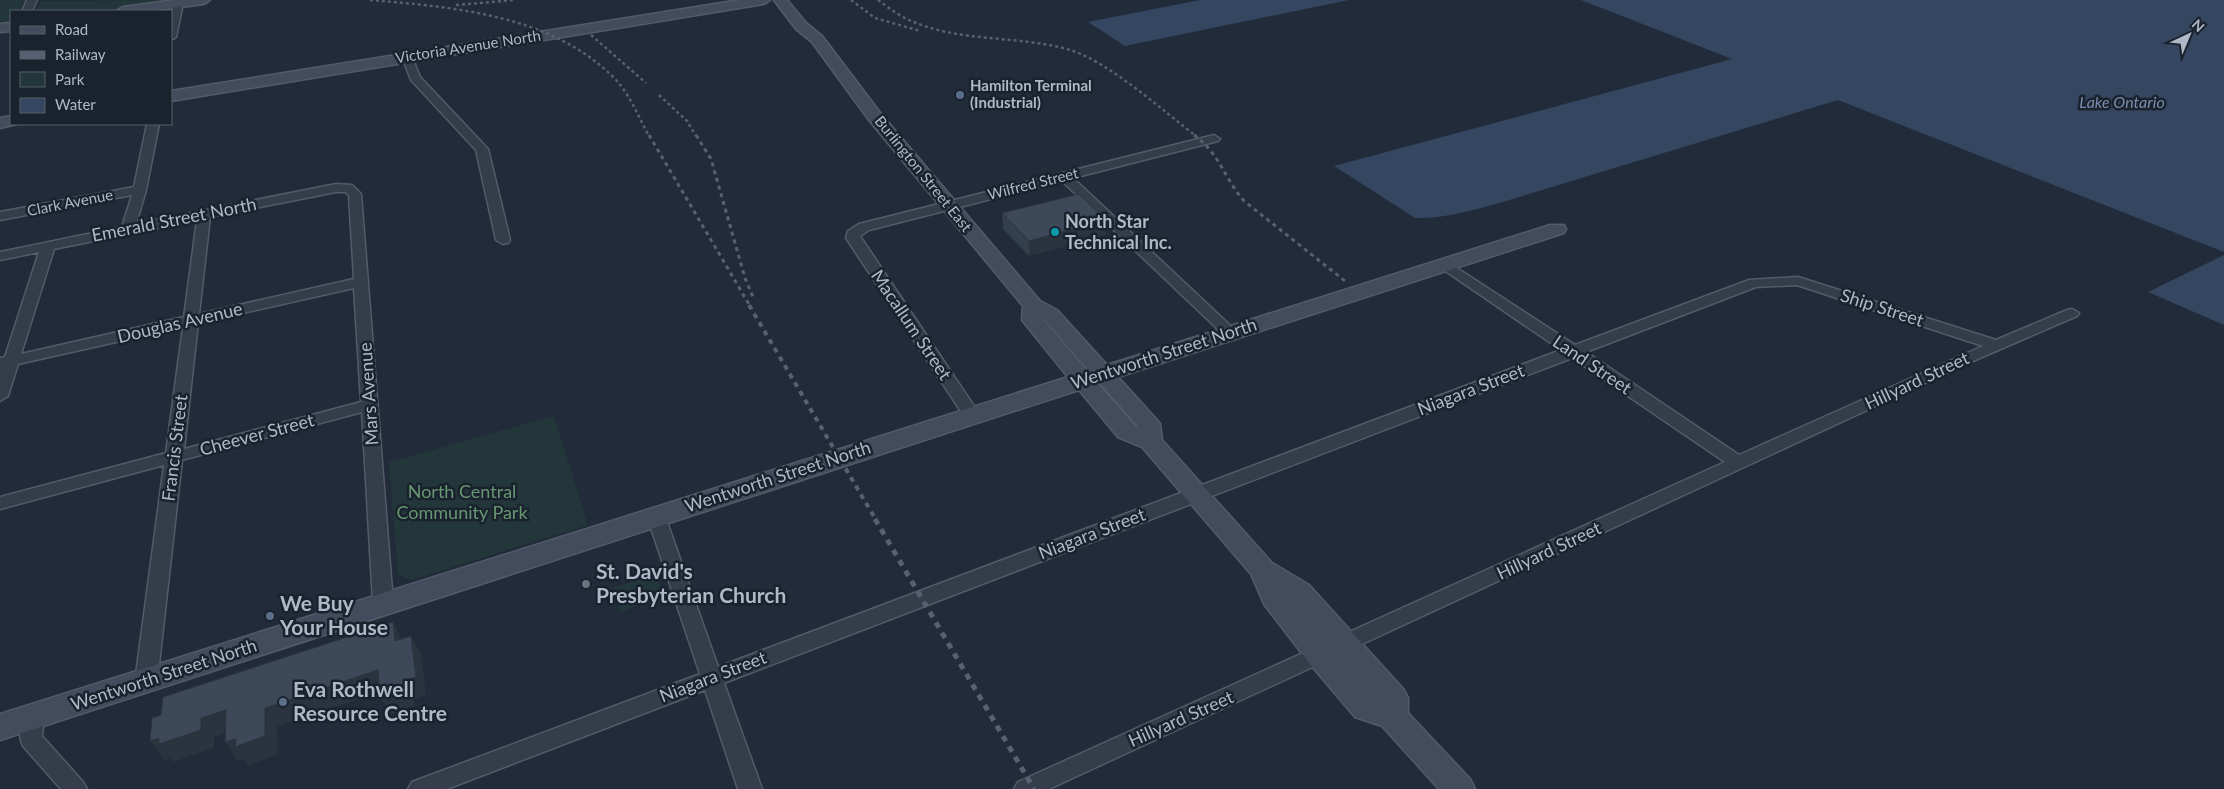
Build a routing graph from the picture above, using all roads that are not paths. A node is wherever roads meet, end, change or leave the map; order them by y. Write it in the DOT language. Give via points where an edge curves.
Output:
graph roads {
  1 [pos="204,0"];
  2 [pos="764,0"];
  3 [pos="780,0"];
  4 [pos="797,0"];
  5 [pos="178,3"];
  6 [pos="130,10"];
  7 [pos="172,32"];
  8 [pos="818,39"];
  9 [pos="408,57"];
  10 [pos="172,96"];
  11 [pos="153,125"];
  12 [pos="1214,139"];
  13 [pos="1064,176"];
  14 [pos="348,188"];
  15 [pos="140,190"];
  16 [pos="948,206"];
  17 [pos="204,214"];
  18 [pos="0,216"];
  19 [pos="1558,229"];
  20 [pos="128,230"];
  21 [pos="853,234"];
  22 [pos="503,240"];
  23 [pos="48,246"];
  24 [pos="0,256"];
  25 [pos="1446,265"];
  26 [pos="361,282"];
  27 [pos="1765,282"];
  28 [pos="2072,313"];
  29 [pos="191,320"];
  30 [pos="1230,334"];
  31 [pos="1998,345"];
  32 [pos="1573,352"];
  33 [pos="6,362"];
  34 [pos="1092,377"];
  35 [pos="0,396"];
  36 [pos="369,405"];
  37 [pos="972,415"];
  38 [pos="174,456"];
  39 [pos="1738,464"];
  40 [pos="1196,495"];
  41 [pos="0,503"];
  42 [pos="656,516"];
  43 [pos="383,603"];
  44 [pos="1333,650"];
  45 [pos="711,678"];
  46 [pos="146,682"];
  47 [pos="33,717"];
  48 [pos="0,728"];
  49 [pos="75,789"];
  50 [pos="420,789"];
  51 [pos="750,789"];
  52 [pos="1026,789"];
  53 [pos="1459,789"];
  1 -- 5 [label="main road"];
  2 -- 9 [label="main road, Victoria Avenue North"];
  3 -- 8 [label="main road, Burlington Street East" via="800,26"];
  4 -- 8 [label="main road, Burlington Street East" via="814,24"];
  5 -- 6 [label="main road"];
  5 -- 7 [label="street"];
  8 -- 16 [label="main road, Burlington Street East"];
  9 -- 10 [label="main road, Victoria Avenue North"];
  9 -- 22 [label="street" via="415,78 482,149"];
  11 -- 15 [label="street"];
  12 -- 13 [label="street, Wilfred Street"];
  13 -- 16 [label="street, Wilfred Street"];
  13 -- 30 [label="street"];
  14 -- 17 [label="street, Emerald Street North"];
  14 -- 26 [label="street, Mars Avenue" via="355,194"];
  15 -- 18 [label="street, Clark Avenue"];
  15 -- 20 [label="street"];
  16 -- 21 [label="street, Wilfred Street" via="864,226"];
  16 -- 34 [label="main road, Burlington Street East" via="1033,305 1032,320"];
  17 -- 20 [label="street, Emerald Street North"];
  17 -- 29 [label="street, Francis Street"];
  19 -- 25 [label="main road, Wentworth Street North"];
  20 -- 23 [label="street, Emerald Street North"];
  21 -- 37 [label="street, Macallum Street"];
  23 -- 24 [label="street, Emerald Street North"];
  23 -- 33 [label="street"];
  25 -- 30 [label="main road, Wentworth Street North"];
  25 -- 32 [label="street, Land Street"];
  26 -- 29 [label="street, Douglas Avenue"];
  26 -- 36 [label="street, Mars Avenue"];
  27 -- 31 [label="street, Ship Street" via="1798,281"];
  27 -- 32 [label="street, Niagara Street" via="1754,283"];
  28 -- 31 [label="street, Hillyard Street"];
  29 -- 33 [label="street, Douglas Avenue"];
  29 -- 38 [label="street, Francis Street"];
  30 -- 34 [label="main road, Wentworth Street North"];
  31 -- 39 [label="street, Hillyard Street"];
  32 -- 39 [label="street, Land Street"];
  32 -- 40 [label="street, Niagara Street"];
  33 -- 35 [label="street"];
  34 -- 37 [label="main road, Wentworth Street North"];
  34 -- 40 [label="main road, Burlington Street East" via="1126,432 1150,442"];
  36 -- 38 [label="street, Cheever Street"];
  36 -- 43 [label="street, Mars Avenue"];
  37 -- 42 [label="main road, Wentworth Street North"];
  38 -- 41 [label="street, Cheever Street"];
  38 -- 46 [label="street, Francis Street"];
  39 -- 44 [label="street, Hillyard Street"];
  40 -- 44 [label="main road, Burlington Street East" via="1263,570 1274,597"];
  40 -- 45 [label="street, Niagara Street"];
  42 -- 43 [label="main road, Wentworth Street North"];
  42 -- 45 [label="street"];
  43 -- 46 [label="main road, Wentworth Street North"];
  44 -- 52 [label="street, Hillyard Street"];
  44 -- 53 [label="main road, Burlington Street East" via="1366,708 1392,717"];
  45 -- 50 [label="street, Niagara Street"];
  45 -- 51 [label="street"];
  46 -- 47 [label="main road, Wentworth Street North"];
  47 -- 48 [label="main road, Wentworth Street North"];
  47 -- 49 [label="street" via="31,738"];
}
